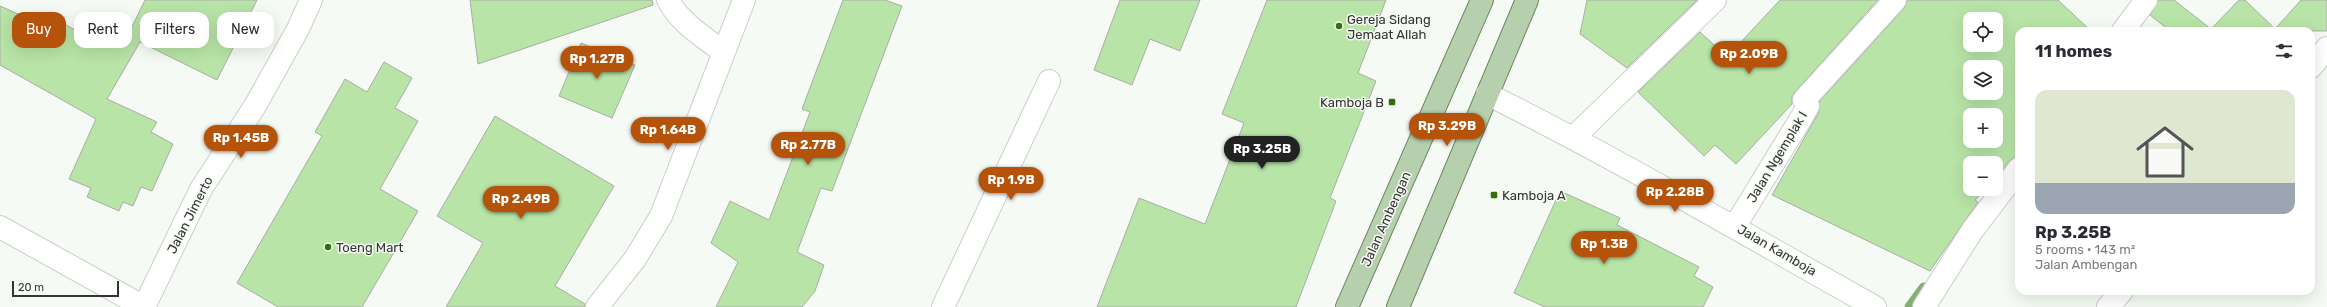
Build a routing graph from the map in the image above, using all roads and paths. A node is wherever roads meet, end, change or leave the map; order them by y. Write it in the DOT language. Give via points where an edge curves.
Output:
graph roads {
  1 [pos="311,0"];
  2 [pos="668,0"];
  3 [pos="744,0"];
  4 [pos="1482,0"];
  5 [pos="1527,0"];
  6 [pos="1715,0"];
  7 [pos="1895,0"];
  8 [pos="2146,0"];
  9 [pos="2125,27"];
  10 [pos="2327,48"];
  11 [pos="723,52"];
  12 [pos="2315,62"];
  13 [pos="1049,81"];
  14 [pos="1487,94"];
  15 [pos="1574,137"];
  16 [pos="2015,174"];
  17 [pos="1735,226"];
  18 [pos="0,227"];
  19 [pos="2118,295"];
  20 [pos="144,307"];
  21 [pos="597,307"];
  22 [pos="943,307"];
  23 [pos="1347,307"];
  24 [pos="1398,307"];
  25 [pos="1875,307"];
  26 [pos="1924,307"];
  27 [pos="2108,307"];
  1 -- 20 [label="street, Jalan Jimerto" via="298,29 255,106 201,189"];
  2 -- 11 [label="street" via="671,7 690,27"];
  3 -- 11 [label="street"];
  4 -- 23 [label="main road, Jalan Ambengan"];
  5 -- 14 [label="main road"];
  6 -- 15 [label="street"];
  7 -- 17 [label="street, Jalan Ngemplak I" via="1804,100 1808,106"];
  8 -- 9 [label="street"];
  10 -- 12 [label="street"];
  11 -- 21 [label="street" via="661,216 635,259"];
  13 -- 22 [label="street"];
  14 -- 15 [label="street, Jalan Kamboja"];
  14 -- 24 [label="main road"];
  15 -- 17 [label="street, Jalan Kamboja"];
  16 -- 26 [label="street" via="1972,231"];
  17 -- 25 [label="street, Jalan Kamboja"];
  18 -- 20 [label="street"];
  19 -- 27 [label="street"];
}
